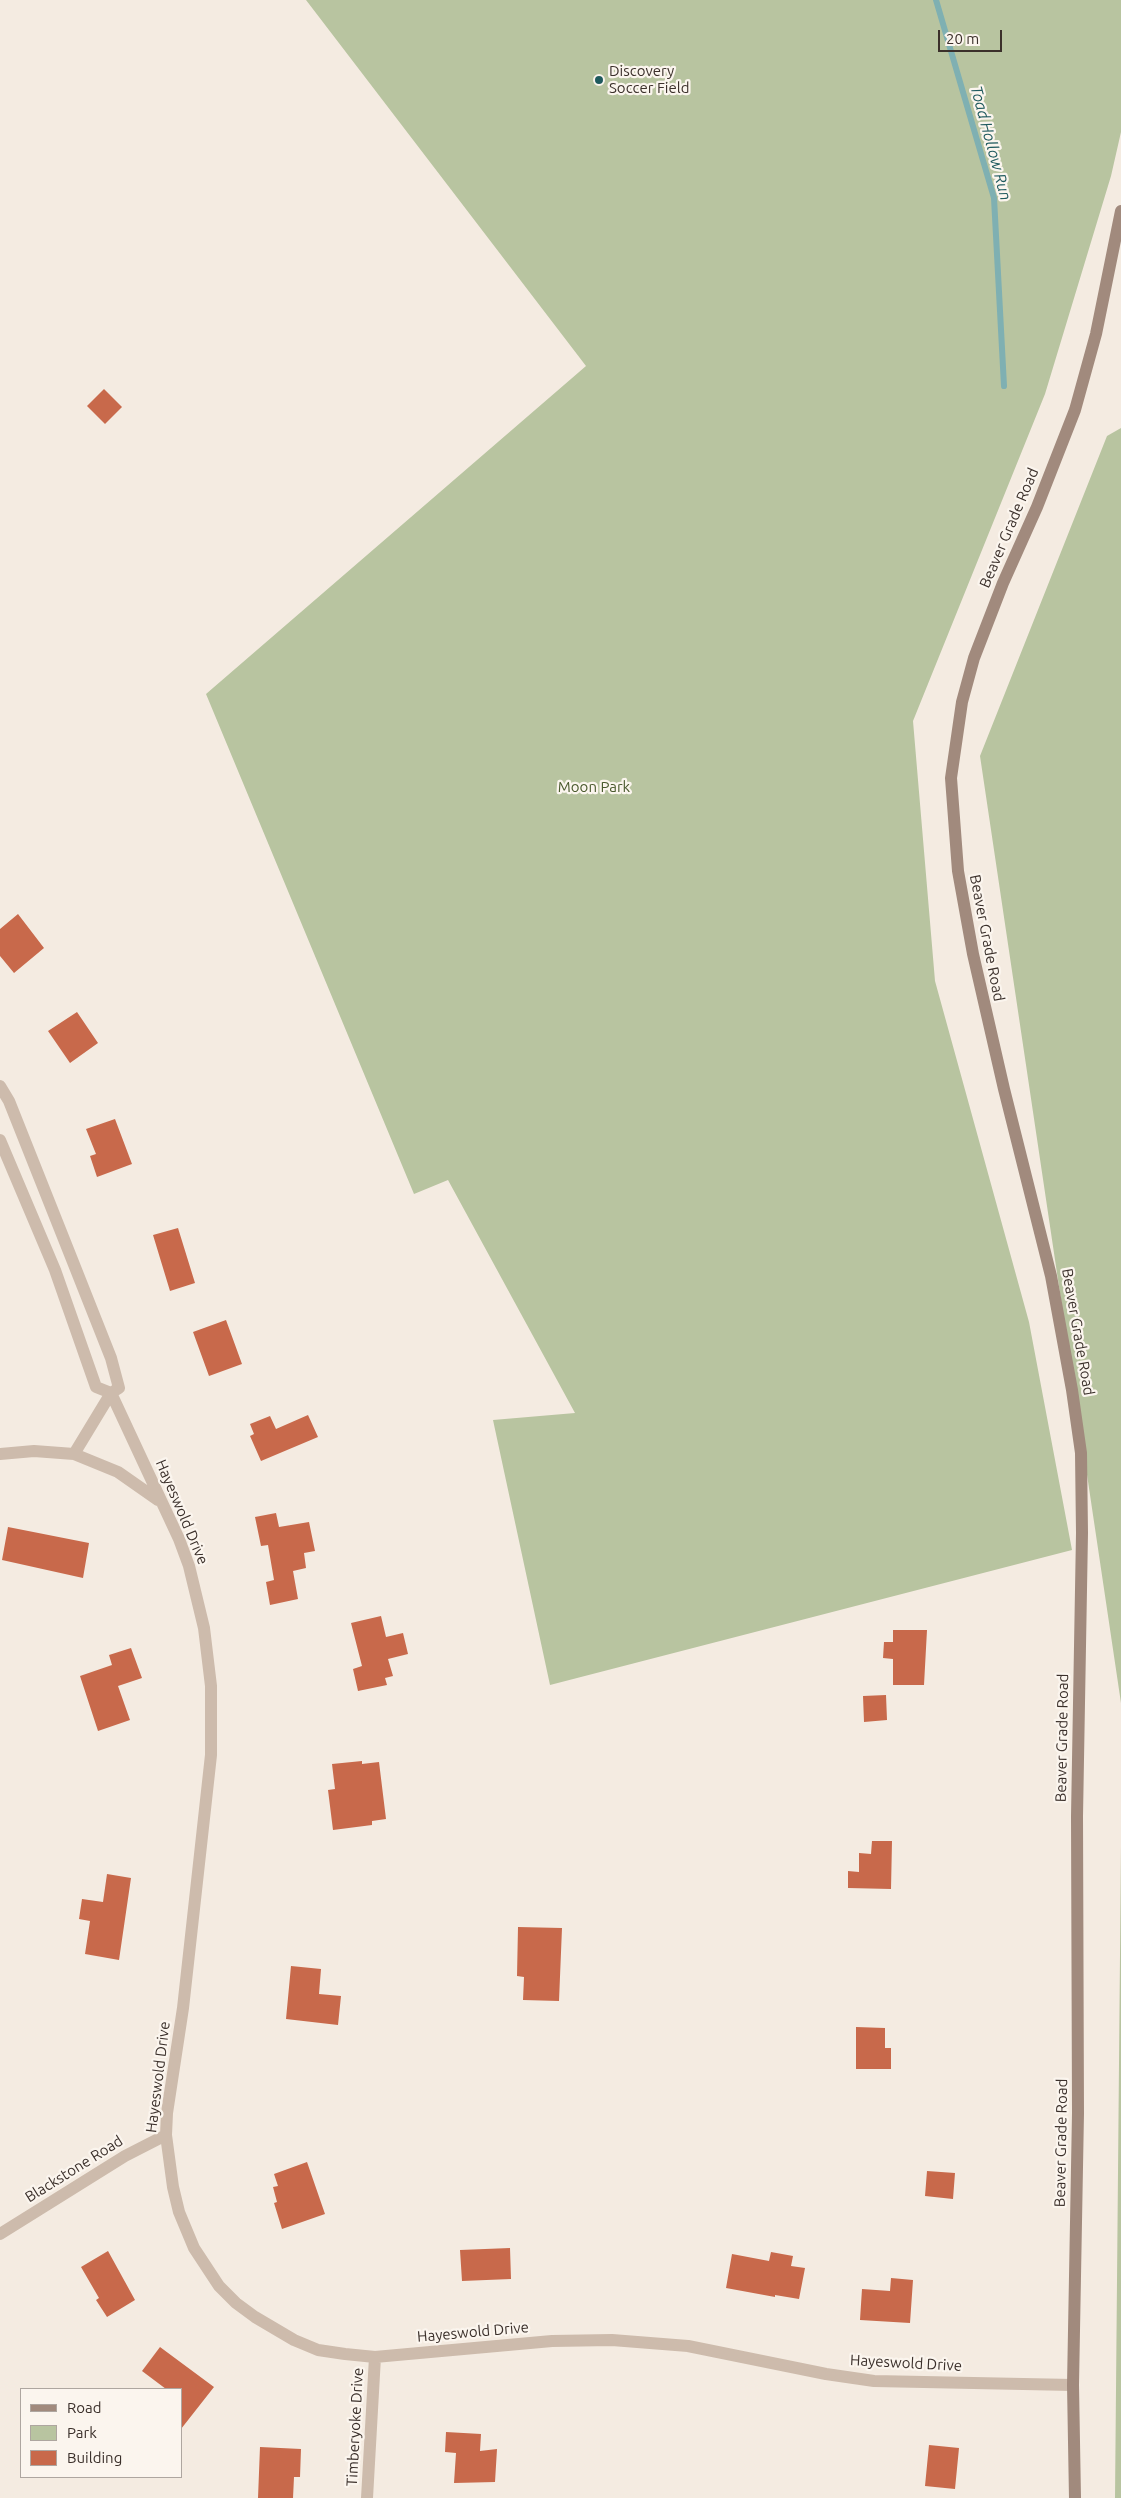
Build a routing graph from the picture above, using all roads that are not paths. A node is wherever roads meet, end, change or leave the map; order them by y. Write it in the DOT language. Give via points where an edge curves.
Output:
graph roads {
  1 [pos="1121,210"];
  2 [pos="0,1086"];
  3 [pos="0,1140"];
  4 [pos="111,1393"];
  5 [pos="0,1454"];
  6 [pos="74,1454"];
  7 [pos="162,1503"];
  8 [pos="166,2135"];
  9 [pos="0,2234"];
  10 [pos="375,2357"];
  11 [pos="1072,2385"];
  12 [pos="367,2498"];
  13 [pos="1075,2498"];
  1 -- 11 [label="main road, Beaver Grade Road" via="1097,327 1075,410 974,658 962,702 951,778 958,871 971,945 1052,1276 1081,1453 1078,2112"];
  2 -- 4 [label="street" via="9,1101 111,1358 119,1388"];
  3 -- 4 [label="street, Hayeswold Drive" via="55,1270 96,1387"];
  4 -- 6 [label="street"];
  4 -- 7 [label="street, Hayeswold Drive"];
  5 -- 6 [label="street" via="34,1451"];
  6 -- 7 [label="street" via="118,1472"];
  7 -- 8 [label="street, Hayeswold Drive" via="179,1539 198,1599 209,1659 212,1722 183,2008"];
  8 -- 9 [label="street, Blackstone Road" via="118,2160"];
  8 -- 10 [label="street, Hayeswold Drive" via="179,2212 194,2248 219,2286 255,2317 294,2340 318,2350"];
  10 -- 11 [label="street, Hayeswold Drive" via="552,2341 612,2340 688,2346 826,2374 874,2380"];
  10 -- 12 [label="street, Timberyoke Drive"];
  11 -- 13 [label="main road, Beaver Grade Road"];
}
